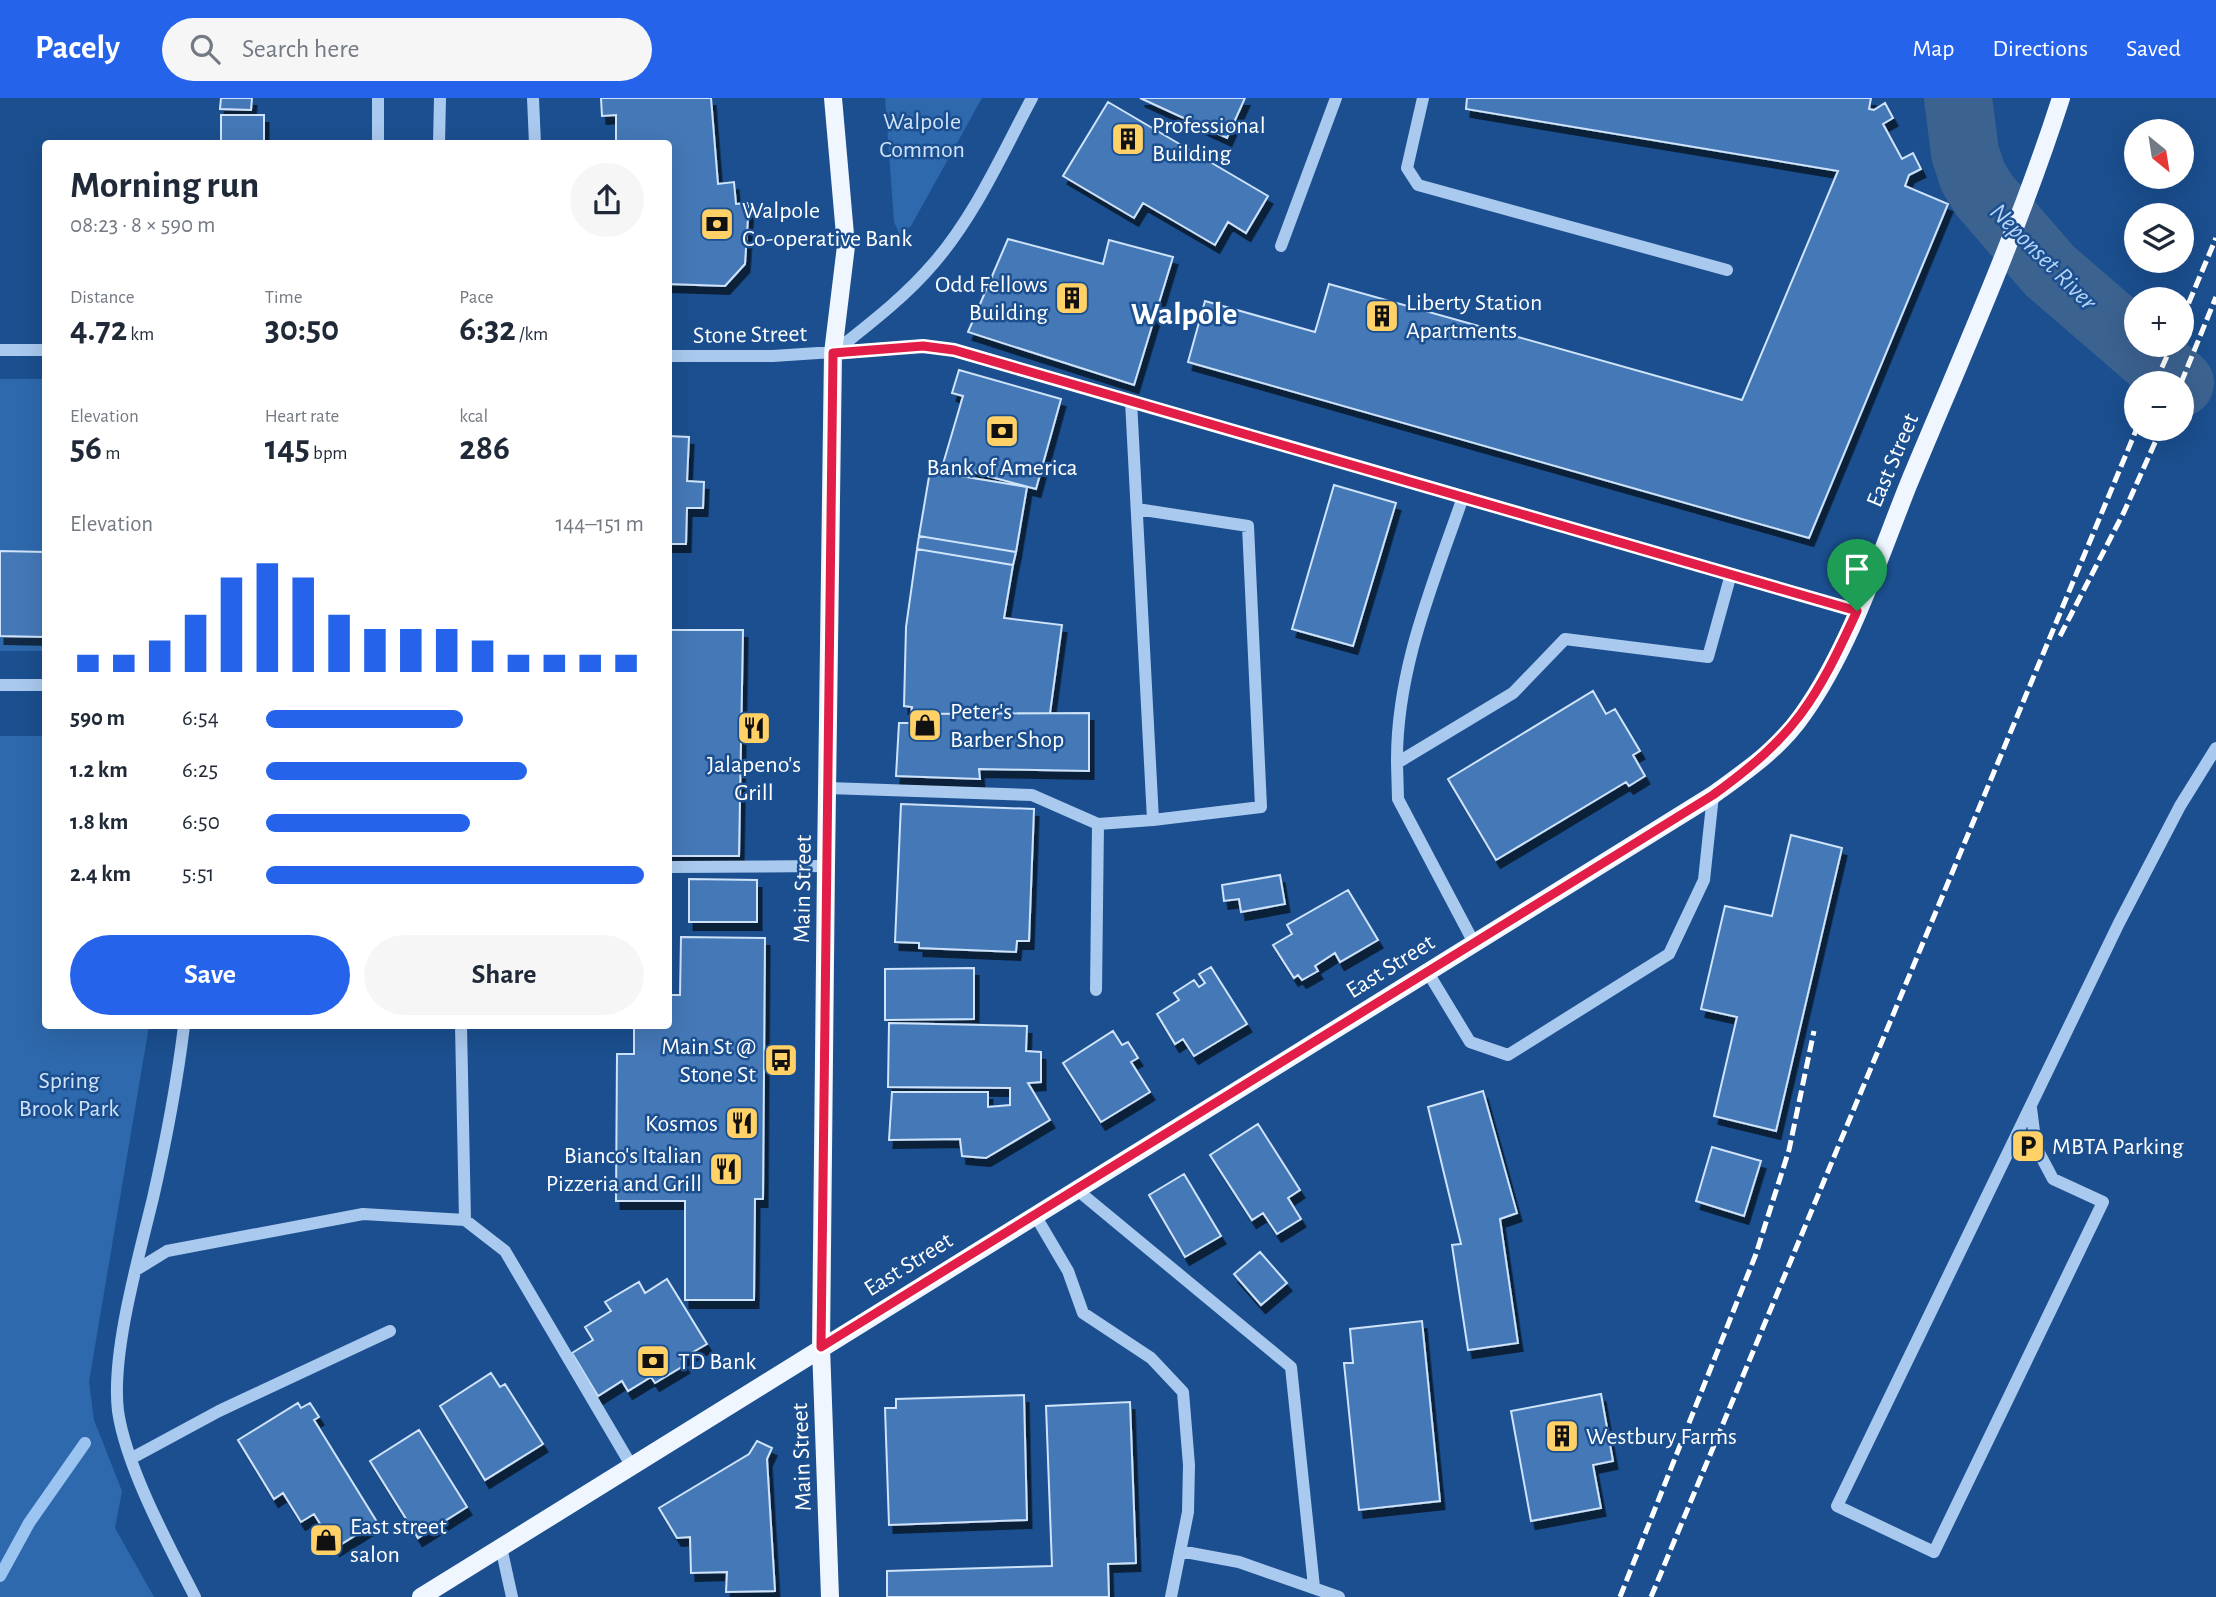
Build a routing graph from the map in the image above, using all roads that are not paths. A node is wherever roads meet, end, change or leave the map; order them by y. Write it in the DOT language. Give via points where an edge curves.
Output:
graph roads {
  1 [pos="379,98"];
  2 [pos="440,98"];
  3 [pos="533,98"];
  4 [pos="833,98"];
  5 [pos="1032,98"];
  6 [pos="1336,98"];
  7 [pos="1423,98"];
  8 [pos="2061,98"];
  9 [pos="378,140"];
  10 [pos="439,140"];
  11 [pos="535,140"];
  12 [pos="1281,246"];
  13 [pos="1727,270"];
  14 [pos="0,350"];
  15 [pos="42,350"];
  16 [pos="833,353"];
  17 [pos="672,356"];
  18 [pos="1131,401"];
  19 [pos="1463,497"];
  20 [pos="1137,509"];
  21 [pos="1731,575"];
  22 [pos="1857,611"];
  23 [pos="0,685"];
  24 [pos="42,685"];
  25 [pos="2216,748"];
  26 [pos="1397,763"];
  27 [pos="828,788"];
  28 [pos="1713,795"];
  29 [pos="1153,820"];
  30 [pos="1098,824"];
  31 [pos="826,866"];
  32 [pos="672,867"];
  33 [pos="1474,943"];
  34 [pos="1427,971"];
  35 [pos="1097,990"];
  36 [pos="184,1029"];
  37 [pos="461,1029"];
  38 [pos="2031,1108"];
  39 [pos="1076,1189"];
  40 [pos="1035,1215"];
  41 [pos="465,1220"];
  42 [pos="136,1270"];
  43 [pos="390,1331"];
  44 [pos="821,1347"];
  45 [pos="132,1458"];
  46 [pos="631,1465"];
  47 [pos="501,1547"];
  48 [pos="1180,1551"];
  49 [pos="1314,1587"];
  50 [pos="429,1595"];
  51 [pos="195,1597"];
  52 [pos="512,1597"];
  53 [pos="830,1597"];
  54 [pos="1172,1597"];
  55 [pos="1339,1597"];
  1 -- 9 [label="street"];
  2 -- 10 [label="street"];
  3 -- 11 [label="street"];
  4 -- 16 [label="main road, Main Street" via="846,246"];
  5 -- 16 [label="street" via="981,192 934,262 905,293"];
  6 -- 12 [label="street"];
  7 -- 13 [label="street" via="1407,168 1418,185"];
  8 -- 22 [label="main road, East Street" via="2004,254"];
  14 -- 15 [label="street"];
  16 -- 17 [label="street, Stone Street"];
  16 -- 18 [label="street, Stone Street" via="923,346 954,350"];
  16 -- 27 [label="main road, Main Street"];
  18 -- 19 [label="street, Stone Street"];
  18 -- 20 [label="street"];
  19 -- 21 [label="street, Stone Street"];
  19 -- 26 [label="street" via="1407,661"];
  20 -- 29 [label="street"];
  20 -- 29 [label="street" via="1248,526 1261,807"];
  21 -- 22 [label="street, Stone Street"];
  21 -- 26 [label="street" via="1708,657 1566,639 1513,693"];
  22 -- 28 [label="main road, East Street" via="1802,716 1779,744"];
  23 -- 24 [label="street"];
  25 -- 38 [label="street" via="2148,866"];
  26 -- 33 [label="street" via="1398,799"];
  27 -- 30 [label="street" via="1032,795"];
  27 -- 31 [label="main road, Main Street"];
  28 -- 33 [label="main road, East Street"];
  28 -- 34 [label="street" via="1703,880 1669,954 1508,1055 1470,1042"];
  29 -- 30 [label="street"];
  30 -- 35 [label="street"];
  31 -- 32 [label="street"];
  31 -- 44 [label="main road, Main Street"];
  33 -- 34 [label="main road, East Street"];
  34 -- 39 [label="main road, East Street"];
  36 -- 42 [label="street" via="162,1160"];
  37 -- 41 [label="street"];
  38 -- 38 [label="street" via="1838,1506 1934,1552 2104,1202 2053,1179 2036,1147"];
  39 -- 40 [label="main road, East Street"];
  39 -- 49 [label="street" via="1292,1367"];
  40 -- 44 [label="main road, East Street"];
  40 -- 48 [label="street" via="1068,1272 1083,1313 1151,1358 1183,1392 1189,1465 1188,1512"];
  41 -- 42 [label="street" via="363,1214 167,1251"];
  41 -- 46 [label="street" via="505,1251"];
  42 -- 45 [label="street" via="121,1351 118,1411"];
  43 -- 45 [label="street" via="219,1411"];
  44 -- 46 [label="main road, East Street"];
  44 -- 53 [label="main road, Main Street"];
  45 -- 51 [label="street"];
  46 -- 47 [label="main road, East Street"];
  47 -- 50 [label="main road, East Street"];
  47 -- 52 [label="street"];
  48 -- 49 [label="street" via="1238,1562"];
  48 -- 54 [label="street"];
  49 -- 55 [label="street"];
}
